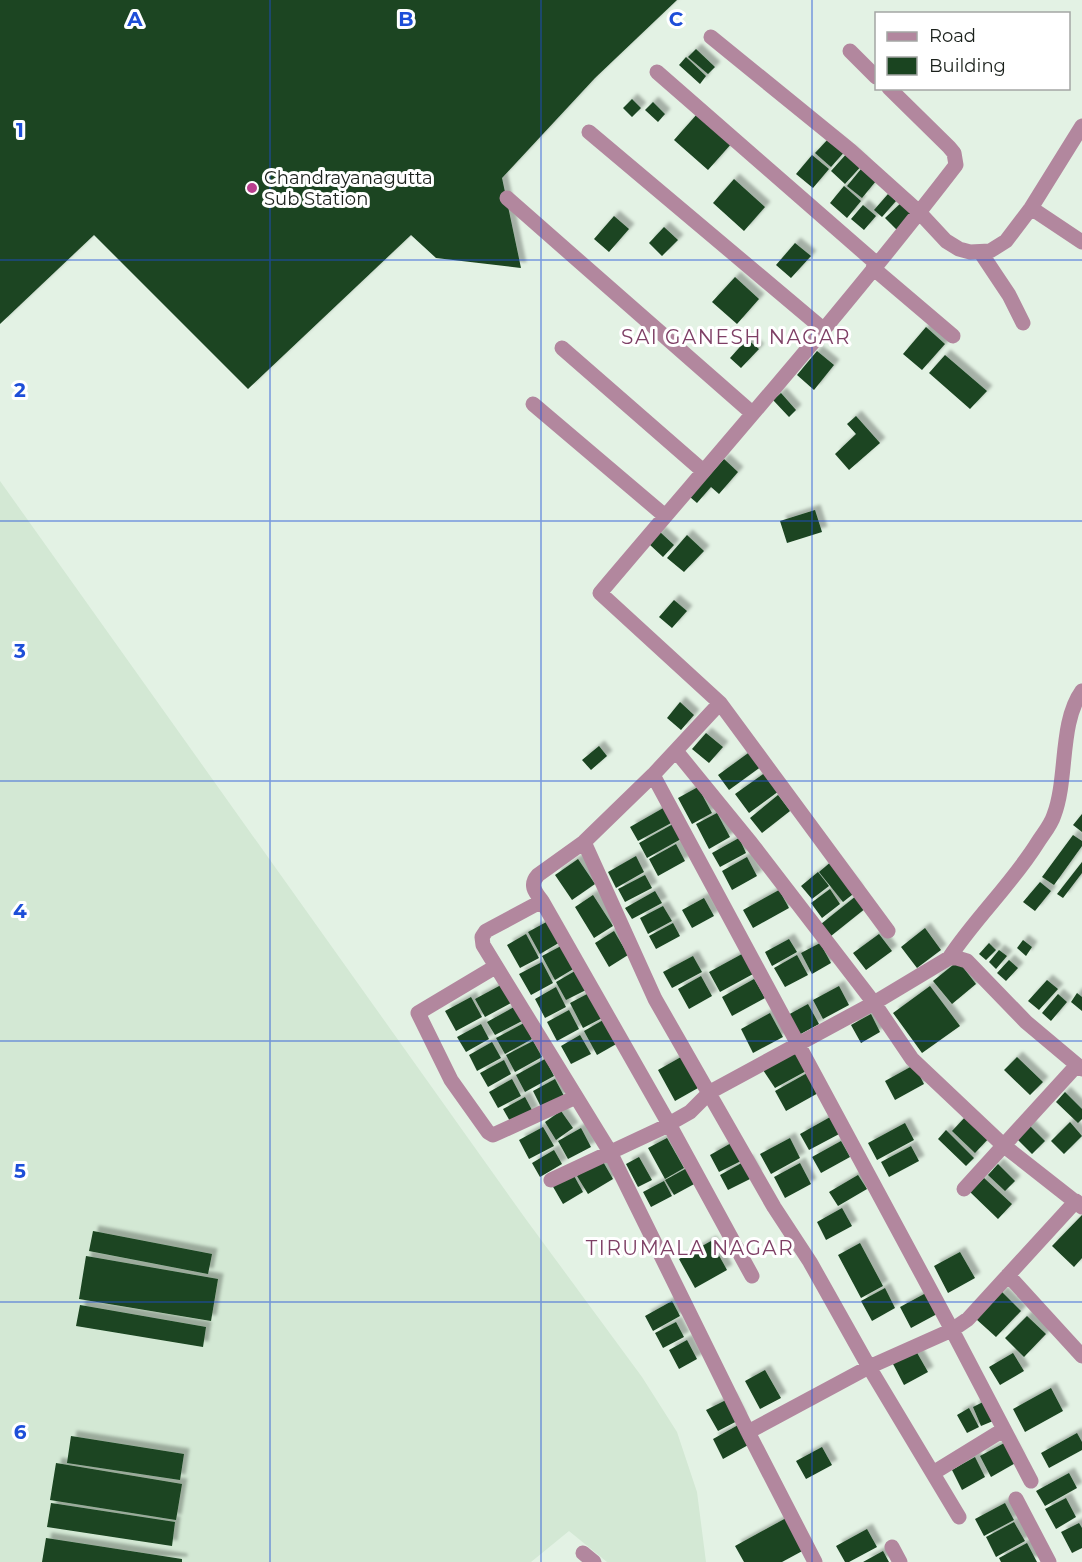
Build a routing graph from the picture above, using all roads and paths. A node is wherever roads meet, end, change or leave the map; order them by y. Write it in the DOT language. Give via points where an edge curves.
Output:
graph roads {
  1 [pos="711,37"];
  2 [pos="850,51"];
  3 [pos="657,72"];
  4 [pos="875,76"];
  5 [pos="891,90"];
  6 [pos="1082,126"];
  7 [pos="589,132"];
  8 [pos="507,198"];
  9 [pos="1031,208"];
  10 [pos="919,212"];
  11 [pos="1082,242"];
  12 [pos="981,253"];
  13 [pos="875,266"];
  14 [pos="1023,323"];
  15 [pos="823,329"];
  16 [pos="953,336"];
  17 [pos="562,348"];
  18 [pos="533,404"];
  19 [pos="752,413"];
  20 [pos="703,471"];
  21 [pos="665,516"];
  22 [pos="1082,691"];
  23 [pos="720,703"];
  24 [pos="676,751"];
  25 [pos="653,775"];
  26 [pos="584,842"];
  27 [pos="542,901"];
  28 [pos="888,931"];
  29 [pos="949,958"];
  30 [pos="495,967"];
  31 [pos="874,1003"];
  32 [pos="797,1045"];
  33 [pos="1080,1067"];
  34 [pos="710,1092"];
  35 [pos="576,1097"];
  36 [pos="669,1124"];
  37 [pos="1003,1145"];
  38 [pos="610,1152"];
  39 [pos="551,1180"];
  40 [pos="964,1189"];
  41 [pos="1079,1204"];
  42 [pos="1008,1275"];
  43 [pos="752,1276"];
  44 [pos="952,1330"];
  45 [pos="1082,1356"];
  46 [pos="869,1367"];
  47 [pos="1003,1430"];
  48 [pos="748,1432"];
  49 [pos="933,1473"];
  50 [pos="1031,1481"];
  51 [pos="1016,1499"];
  52 [pos="959,1517"];
  53 [pos="892,1547"];
  54 [pos="815,1562"];
  55 [pos="900,1562"];
  56 [pos="1049,1562"];
  1 -- 10 [label="street" via="850,150"];
  2 -- 4 [label="street"];
  3 -- 13 [label="street"];
  5 -- 10 [label="street" via="949,147 956,159 956,165"];
  6 -- 9 [label="street"];
  7 -- 15 [label="street"];
  8 -- 19 [label="street"];
  9 -- 11 [label="street"];
  9 -- 12 [label="street" via="1006,241"];
  10 -- 12 [label="street" via="946,241 959,249"];
  10 -- 13 [label="street"];
  12 -- 14 [label="street"];
  13 -- 15 [label="street"];
  13 -- 16 [label="street"];
  15 -- 19 [label="street"];
  17 -- 20 [label="street"];
  18 -- 21 [label="street"];
  19 -- 20 [label="street"];
  20 -- 21 [label="street"];
  21 -- 23 [label="street" via="600,592"];
  22 -- 29 [label="street" via="1067,736 1063,784 1054,817 1013,879"];
  23 -- 24 [label="street"];
  23 -- 28 [label="street"];
  24 -- 25 [label="street"];
  24 -- 31 [label="street"];
  25 -- 26 [label="street"];
  25 -- 32 [label="street"];
  26 -- 27 [label="street" via="534,880 533,889"];
  26 -- 34 [label="street" via="655,999"];
  27 -- 30 [label="street" via="486,931 483,945"];
  27 -- 36 [label="street"];
  29 -- 31 [label="street"];
  29 -- 33 [label="street" via="967,961 1026,1022"];
  30 -- 35 [label="street"];
  30 -- 35 [label="street" via="418,1013 451,1080 494,1135"];
  31 -- 32 [label="street"];
  31 -- 37 [label="street" via="912,1059"];
  32 -- 34 [label="street"];
  32 -- 44 [label="street"];
  33 -- 37 [label="street"];
  34 -- 36 [label="street" via="690,1112"];
  34 -- 46 [label="street"];
  35 -- 38 [label="street"];
  36 -- 38 [label="street"];
  36 -- 43 [label="street"];
  37 -- 40 [label="street"];
  37 -- 41 [label="street"];
  38 -- 39 [label="street"];
  38 -- 48 [label="street"];
  41 -- 42 [label="street"];
  42 -- 44 [label="street" via="968,1319"];
  42 -- 45 [label="street"];
  44 -- 46 [label="street"];
  44 -- 47 [label="street"];
  46 -- 48 [label="street"];
  46 -- 49 [label="street"];
  47 -- 49 [label="street"];
  47 -- 50 [label="street"];
  48 -- 54 [label="street"];
  49 -- 52 [label="street"];
  51 -- 56 [label="street"];
  53 -- 55 [label="street"];
}
